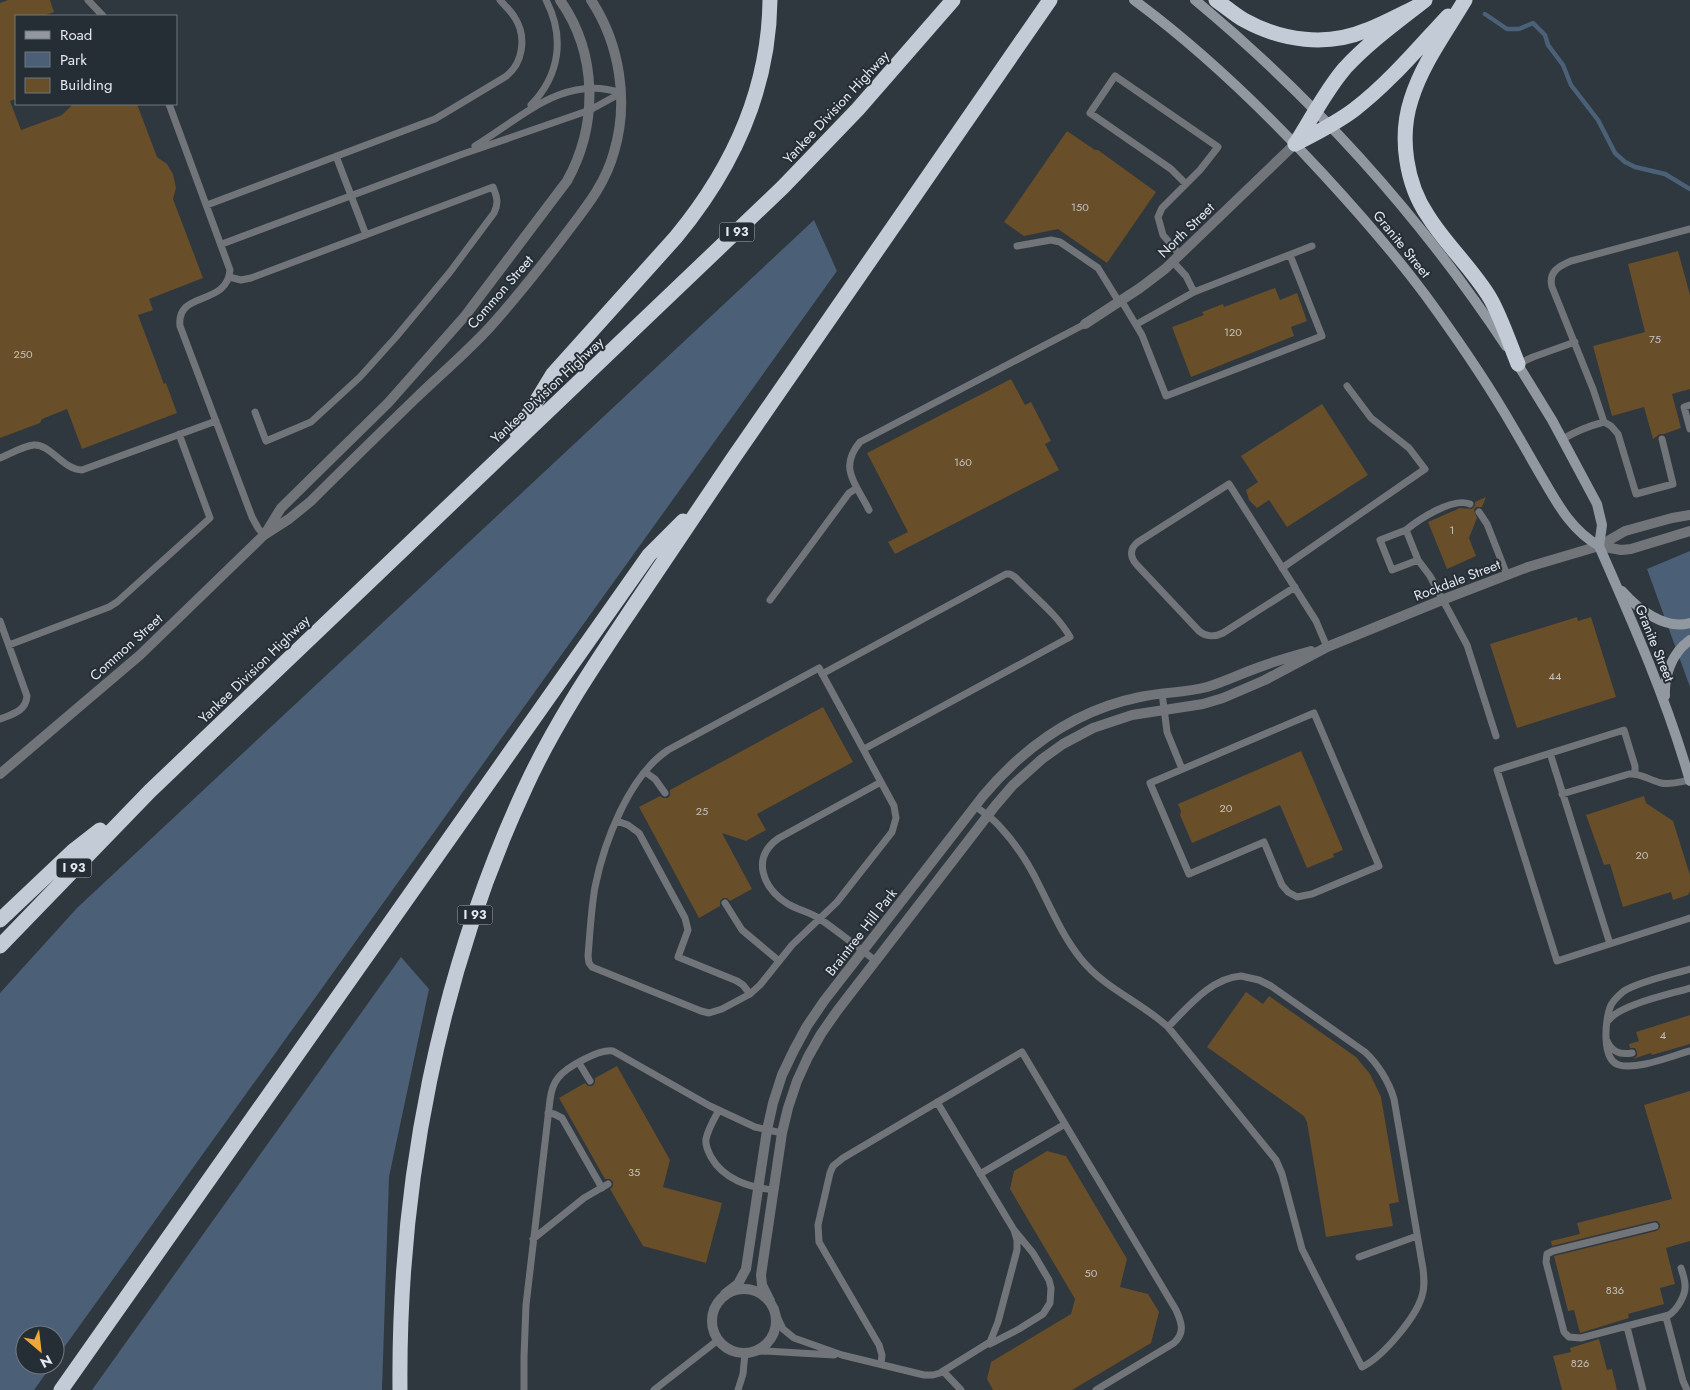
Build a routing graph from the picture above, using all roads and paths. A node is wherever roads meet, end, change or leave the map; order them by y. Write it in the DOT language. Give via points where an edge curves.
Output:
graph roads {
  1 [pos="88,0"];
  2 [pos="500,0"];
  3 [pos="546,0"];
  4 [pos="560,0"];
  5 [pos="591,0"];
  6 [pos="770,0"];
  7 [pos="953,0"];
  8 [pos="1050,0"];
  9 [pos="1134,0"];
  10 [pos="1195,0"];
  11 [pos="1216,0"];
  12 [pos="1465,0"];
  13 [pos="1420,4"];
  14 [pos="102,15"];
  15 [pos="590,88"];
  16 [pos="621,93"];
  17 [pos="169,105"];
  18 [pos="590,110"];
  19 [pos="1316,111"];
  20 [pos="523,113"];
  21 [pos="1330,126"];
  22 [pos="1295,144"];
  23 [pos="460,154"];
  24 [pos="336,156"];
  25 [pos="1186,184"];
  26 [pos="351,196"];
  27 [pos="207,205"];
  28 [pos="1690,229"];
  29 [pos="366,235"];
  30 [pos="222,244"];
  31 [pos="1017,246"];
  32 [pos="1312,246"];
  33 [pos="1290,254"];
  34 [pos="1177,258"];
  35 [pos="229,277"];
  36 [pos="1194,292"];
  37 [pos="1120,301"];
  38 [pos="1085,324"];
  39 [pos="1137,324"];
  40 [pos="1575,342"];
  41 [pos="1518,364"];
  42 [pos="1347,386"];
  43 [pos="1690,405"];
  44 [pos="255,412"];
  45 [pos="216,421"];
  46 [pos="1604,422"];
  47 [pos="1690,429"];
  48 [pos="179,434"];
  49 [pos="1563,439"];
  50 [pos="1662,439"];
  51 [pos="506,451"];
  52 [pos="0,458"];
  53 [pos="857,488"];
  54 [pos="708,495"];
  55 [pos="1470,504"];
  56 [pos="869,510"];
  57 [pos="1479,512"];
  58 [pos="1690,515"];
  59 [pos="1406,530"];
  60 [pos="1690,531"];
  61 [pos="264,535"];
  62 [pos="1599,546"];
  63 [pos="1418,560"];
  64 [pos="1282,568"];
  65 [pos="1507,575"];
  66 [pos="1615,583"];
  67 [pos="1294,587"];
  68 [pos="770,600"];
  69 [pos="1442,600"];
  70 [pos="0,621"];
  71 [pos="1690,623"];
  72 [pos="1690,640"];
  73 [pos="9,645"];
  74 [pos="1327,647"];
  75 [pos="822,674"];
  76 [pos="1162,694"];
  77 [pos="1666,707"];
  78 [pos="1164,709"];
  79 [pos="0,719"];
  80 [pos="1496,736"];
  81 [pos="864,750"];
  82 [pos="1686,752"];
  83 [pos="1550,754"];
  84 [pos="1182,769"];
  85 [pos="645,772"];
  86 [pos="0,774"];
  87 [pos="1635,774"];
  88 [pos="1690,781"];
  89 [pos="881,782"];
  90 [pos="150,790"];
  91 [pos="665,793"];
  92 [pos="1562,794"];
  93 [pos="975,806"];
  94 [pos="987,816"];
  95 [pos="617,821"];
  96 [pos="725,903"];
  97 [pos="820,918"];
  98 [pos="1690,918"];
  99 [pos="0,920"];
  100 [pos="1610,944"];
  101 [pos="0,946"];
  102 [pos="863,951"];
  103 [pos="779,961"];
  104 [pos="876,961"];
  105 [pos="1690,969"];
  106 [pos="1690,988"];
  107 [pos="750,994"];
  108 [pos="1607,1024"];
  109 [pos="1168,1027"];
  110 [pos="1607,1041"];
  111 [pos="1690,1050"];
  112 [pos="1632,1053"];
  113 [pos="580,1063"];
  114 [pos="590,1081"];
  115 [pos="937,1102"];
  116 [pos="719,1110"];
  117 [pos="548,1113"];
  118 [pos="1065,1124"];
  119 [pos="767,1130"];
  120 [pos="782,1134"];
  121 [pos="980,1174"];
  122 [pos="758,1188"];
  123 [pos="773,1190"];
  124 [pos="1655,1226"];
  125 [pos="1014,1230"];
  126 [pos="1418,1236"];
  127 [pos="533,1239"];
  128 [pos="1359,1257"];
  129 [pos="1681,1268"];
  130 [pos="725,1294"];
  131 [pos="770,1301"];
  132 [pos="776,1312"];
  133 [pos="1666,1317"];
  134 [pos="1627,1327"];
  135 [pos="718,1340"];
  136 [pos="985,1346"];
  137 [pos="748,1353"];
  138 [pos="842,1355"];
  139 [pos="881,1364"];
  140 [pos="943,1371"];
  141 [pos="61,1390"];
  142 [pos="400,1390"];
  143 [pos="524,1390"];
  144 [pos="654,1390"];
  145 [pos="738,1390"];
  146 [pos="961,1390"];
  147 [pos="1096,1390"];
  148 [pos="1643,1390"];
  149 [pos="1687,1390"];
  1 -- 14 [label="lane"];
  2 -- 24 [label="lane" via="514,16 522,36 519,60 509,74 444,115"];
  3 -- 20 [label="lane" via="556,30 557,57 542,92"];
  4 -- 15 [label="street, Common Street" via="581,39"];
  5 -- 16 [label="street, Common Street" via="603,20 613,48"];
  6 -- 51 [label="highway" via="766,48 753,103 718,179 676,237 553,374"];
  7 -- 51 [label="highway, Yankee Division Highway / I 93" via="858,109 783,187"];
  8 -- 54 [label="highway, I 93"];
  9 -- 22 [label="main road, Granite Street" via="1210,61"];
  10 -- 19 [label="main road, Granite Street"];
  11 -- 13 [label="highway" via="1263,30 1309,40 1356,34"];
  12 -- 21 [label="highway" via="1368,99"];
  12 -- 41 [label="highway" via="1426,64 1415,89 1407,113 1407,156 1420,204 1490,298"];
  13 -- 19 [label="highway" via="1358,55 1337,78"];
  15 -- 16 [label="lane" via="600,87"];
  15 -- 18 [label="street, Common Street"];
  15 -- 20 [label="lane" via="553,97"];
  16 -- 18 [label="lane"];
  16 -- 61 [label="street, Common Street" via="620,129 606,175 524,288 476,340 311,501"];
  17 -- 27 [label="lane"];
  18 -- 23 [label="lane"];
  18 -- 61 [label="street, Common Street" via="584,142 567,181 483,294 405,385 281,508"];
  19 -- 21 [label="main road, Granite Street"];
  19 -- 22 [label="highway"];
  20 -- 23 [label="lane"];
  21 -- 22 [label="highway"];
  21 -- 41 [label="main road, Granite Street" via="1436,250"];
  22 -- 34 [label="street, North Street"];
  22 -- 62 [label="main road, Granite Street" via="1360,214 1425,295 1503,410 1567,519 1582,535"];
  23 -- 26 [label="lane"];
  24 -- 26 [label="lane"];
  24 -- 27 [label="lane"];
  25 -- 25 [label="lane" via="1218,146 1115,76 1090,113 1171,169"];
  25 -- 34 [label="lane" via="1162,208 1158,217 1163,235"];
  26 -- 29 [label="lane"];
  26 -- 30 [label="lane"];
  27 -- 30 [label="lane"];
  28 -- 40 [label="lane" via="1571,261 1557,268 1550,282"];
  29 -- 35 [label="lane" via="251,278"];
  29 -- 44 [label="lane" via="493,187 496,195 498,205 494,213 450,272 372,364 311,422 266,441"];
  30 -- 35 [label="lane" via="230,266"];
  31 -- 37 [label="lane" via="1051,240 1060,242 1098,268"];
  32 -- 33 [label="lane"];
  33 -- 36 [label="lane"];
  33 -- 39 [label="lane" via="1322,336 1166,396"];
  34 -- 36 [label="lane"];
  34 -- 37 [label="street, North Street"];
  35 -- 45 [label="lane" via="218,292 187,306 180,322"];
  36 -- 39 [label="lane"];
  37 -- 38 [label="street, North Street"];
  37 -- 39 [label="lane"];
  38 -- 53 [label="lane" via="864,439 856,446 849,462"];
  40 -- 41 [label="lane"];
  40 -- 46 [label="lane"];
  41 -- 49 [label="main road, Granite Street"];
  42 -- 64 [label="lane" via="1371,418 1409,448 1425,469"];
  43 -- 47 [label="lane" via="1684,407"];
  45 -- 48 [label="lane"];
  45 -- 61 [label="lane" via="252,517"];
  46 -- 49 [label="lane"];
  46 -- 50 [label="lane" via="1618,434 1636,494 1674,484"];
  48 -- 52 [label="lane" via="82,470 72,468 39,446 29,446"];
  48 -- 73 [label="lane" via="210,518 117,602"];
  49 -- 62 [label="main road, Granite Street" via="1600,513"];
  51 -- 90 [label="highway, Yankee Division Highway / I 93"];
  53 -- 56 [label="lane"];
  53 -- 68 [label="lane"];
  54 -- 141 [label="highway" via="649,555"];
  54 -- 142 [label="highway, I 93" via="582,683 553,733 494,861 452,989 416,1154 404,1265"];
  55 -- 59 [label="lane" via="1459,502 1432,513"];
  57 -- 65 [label="lane"];
  58 -- 62 [label="street" via="1625,531"];
  59 -- 63 [label="lane"];
  59 -- 63 [label="lane" via="1380,540 1392,570"];
  60 -- 62 [label="street" via="1631,549"];
  61 -- 86 [label="street, Common Street" via="140,655"];
  62 -- 65 [label="street, Rockdale Street"];
  62 -- 66 [label="main road, Granite Street"];
  63 -- 69 [label="lane"];
  64 -- 67 [label="lane"];
  64 -- 67 [label="lane" via="1229,484 1138,542 1131,552 1137,565 1206,636 1223,633"];
  65 -- 69 [label="street, Rockdale Street"];
  66 -- 71 [label="main road" via="1630,600 1654,617 1674,624"];
  66 -- 77 [label="main road, Granite Street"];
  67 -- 74 [label="lane" via="1316,621"];
  69 -- 74 [label="street, Rockdale Street"];
  69 -- 80 [label="lane" via="1469,650"];
  70 -- 73 [label="lane"];
  72 -- 77 [label="main road" via="1675,656 1668,672 1664,690"];
  73 -- 79 [label="lane" via="27,700 19,712"];
  74 -- 76 [label="street, Rockdale Street" via="1274,662 1208,687"];
  74 -- 78 [label="street, Rockdale Street" via="1229,696 1203,704"];
  75 -- 81 [label="lane"];
  75 -- 81 [label="lane" via="1008,574 1015,577 1070,637"];
  75 -- 85 [label="lane" via="819,668 668,750"];
  76 -- 78 [label="lane"];
  76 -- 93 [label="street, Braintree Hill Park" via="1107,706 1055,731 1002,774"];
  77 -- 82 [label="main road, Granite Street"];
  78 -- 84 [label="lane" via="1168,738"];
  78 -- 94 [label="street, Braintree Hill Park" via="1121,718 1068,741 1022,776"];
  81 -- 89 [label="lane"];
  82 -- 88 [label="main road, Granite Street"];
  83 -- 87 [label="lane" via="1624,730"];
  83 -- 92 [label="lane"];
  83 -- 100 [label="lane" via="1497,770 1556,961"];
  84 -- 84 [label="lane" via="1150,783 1189,874 1264,842 1282,885 1297,897 1379,866 1314,713"];
  85 -- 91 [label="lane"];
  85 -- 95 [label="lane"];
  87 -- 88 [label="lane" via="1663,783"];
  87 -- 92 [label="lane"];
  89 -- 97 [label="lane" via="895,810 895,826 842,895"];
  89 -- 97 [label="lane" via="779,838 764,855 762,871 776,894 788,904"];
  90 -- 99 [label="highway" via="73,851"];
  90 -- 101 [label="highway, I 93"];
  92 -- 100 [label="lane"];
  93 -- 94 [label="lane"];
  93 -- 102 [label="street, Braintree Hill Park"];
  94 -- 104 [label="street, Braintree Hill Park"];
  94 -- 109 [label="lane" via="1001,827 1022,855 1082,960 1111,987"];
  95 -- 107 [label="lane" via="639,834 685,918 688,930 678,956 740,982"];
  95 -- 107 [label="lane" via="603,855 596,886 588,956 591,966 705,1012 718,1011"];
  96 -- 103 [label="lane" via="745,934"];
  97 -- 102 [label="lane"];
  97 -- 103 [label="lane"];
  98 -- 100 [label="lane"];
  102 -- 104 [label="lane"];
  102 -- 119 [label="street, Braintree Hill Park" via="800,1038 782,1075"];
  103 -- 107 [label="lane"];
  104 -- 120 [label="street, Braintree Hill Park" via="814,1045 793,1093"];
  105 -- 108 [label="lane" via="1624,991 1611,1005"];
  106 -- 108 [label="lane" via="1626,1008 1612,1016"];
  108 -- 110 [label="lane"];
  109 -- 126 [label="lane" via="1216,984 1235,977 1248,977 1271,986 1365,1052 1387,1082 1394,1099"];
  109 -- 126 [label="lane" via="1276,1160 1302,1249 1362,1367 1401,1331 1419,1303 1424,1280"];
  110 -- 111 [label="lane" via="1608,1057 1619,1066 1640,1065"];
  110 -- 112 [label="lane" via="1618,1053"];
  113 -- 114 [label="lane"];
  113 -- 116 [label="lane" via="603,1051 613,1051"];
  113 -- 117 [label="lane" via="554,1083"];
  115 -- 118 [label="lane" via="1022,1052"];
  115 -- 121 [label="lane"];
  115 -- 139 [label="lane" via="839,1160 831,1169 818,1225 819,1242 879,1345"];
  116 -- 119 [label="lane"];
  116 -- 122 [label="lane" via="707,1135 709,1154 727,1176"];
  117 -- 127 [label="lane"];
  117 -- 127 [label="lane" via="560,1116 565,1122 605,1186 584,1198"];
  118 -- 121 [label="lane"];
  118 -- 147 [label="lane" via="1176,1310 1182,1326 1181,1335 1174,1343"];
  119 -- 120 [label="lane"];
  119 -- 122 [label="street, Braintree Hill Park"];
  120 -- 123 [label="street, Braintree Hill Park"];
  121 -- 125 [label="lane"];
  122 -- 123 [label="lane"];
  122 -- 130 [label="street, Braintree Hill Park" via="746,1269 738,1284"];
  123 -- 131 [label="street, Braintree Hill Park" via="761,1275"];
  124 -- 134 [label="lane" via="1547,1254 1563,1328 1569,1337 1581,1338"];
  125 -- 136 [label="lane" via="1017,1250 995,1331"];
  125 -- 136 [label="lane" via="1049,1280 1050,1303 1037,1319"];
  126 -- 128 [label="lane"];
  127 -- 143 [label="lane" via="525,1312"];
  129 -- 133 [label="lane" via="1684,1292 1675,1310"];
  130 -- 131 [label="street" via="751,1289"];
  130 -- 135 [label="street, Braintree Hill Park" via="717,1302 712,1317 712,1328"];
  131 -- 132 [label="street, Braintree Hill Park"];
  132 -- 137 [label="street" via="770,1341"];
  132 -- 138 [label="lane" via="780,1325 790,1336"];
  133 -- 134 [label="lane"];
  133 -- 149 [label="lane"];
  134 -- 148 [label="lane"];
  135 -- 137 [label="street" via="728,1349"];
  135 -- 144 [label="lane"];
  136 -- 140 [label="lane"];
  137 -- 138 [label="lane"];
  137 -- 145 [label="lane"];
  138 -- 139 [label="lane"];
  139 -- 140 [label="lane" via="924,1375"];
  140 -- 146 [label="lane"];
}
